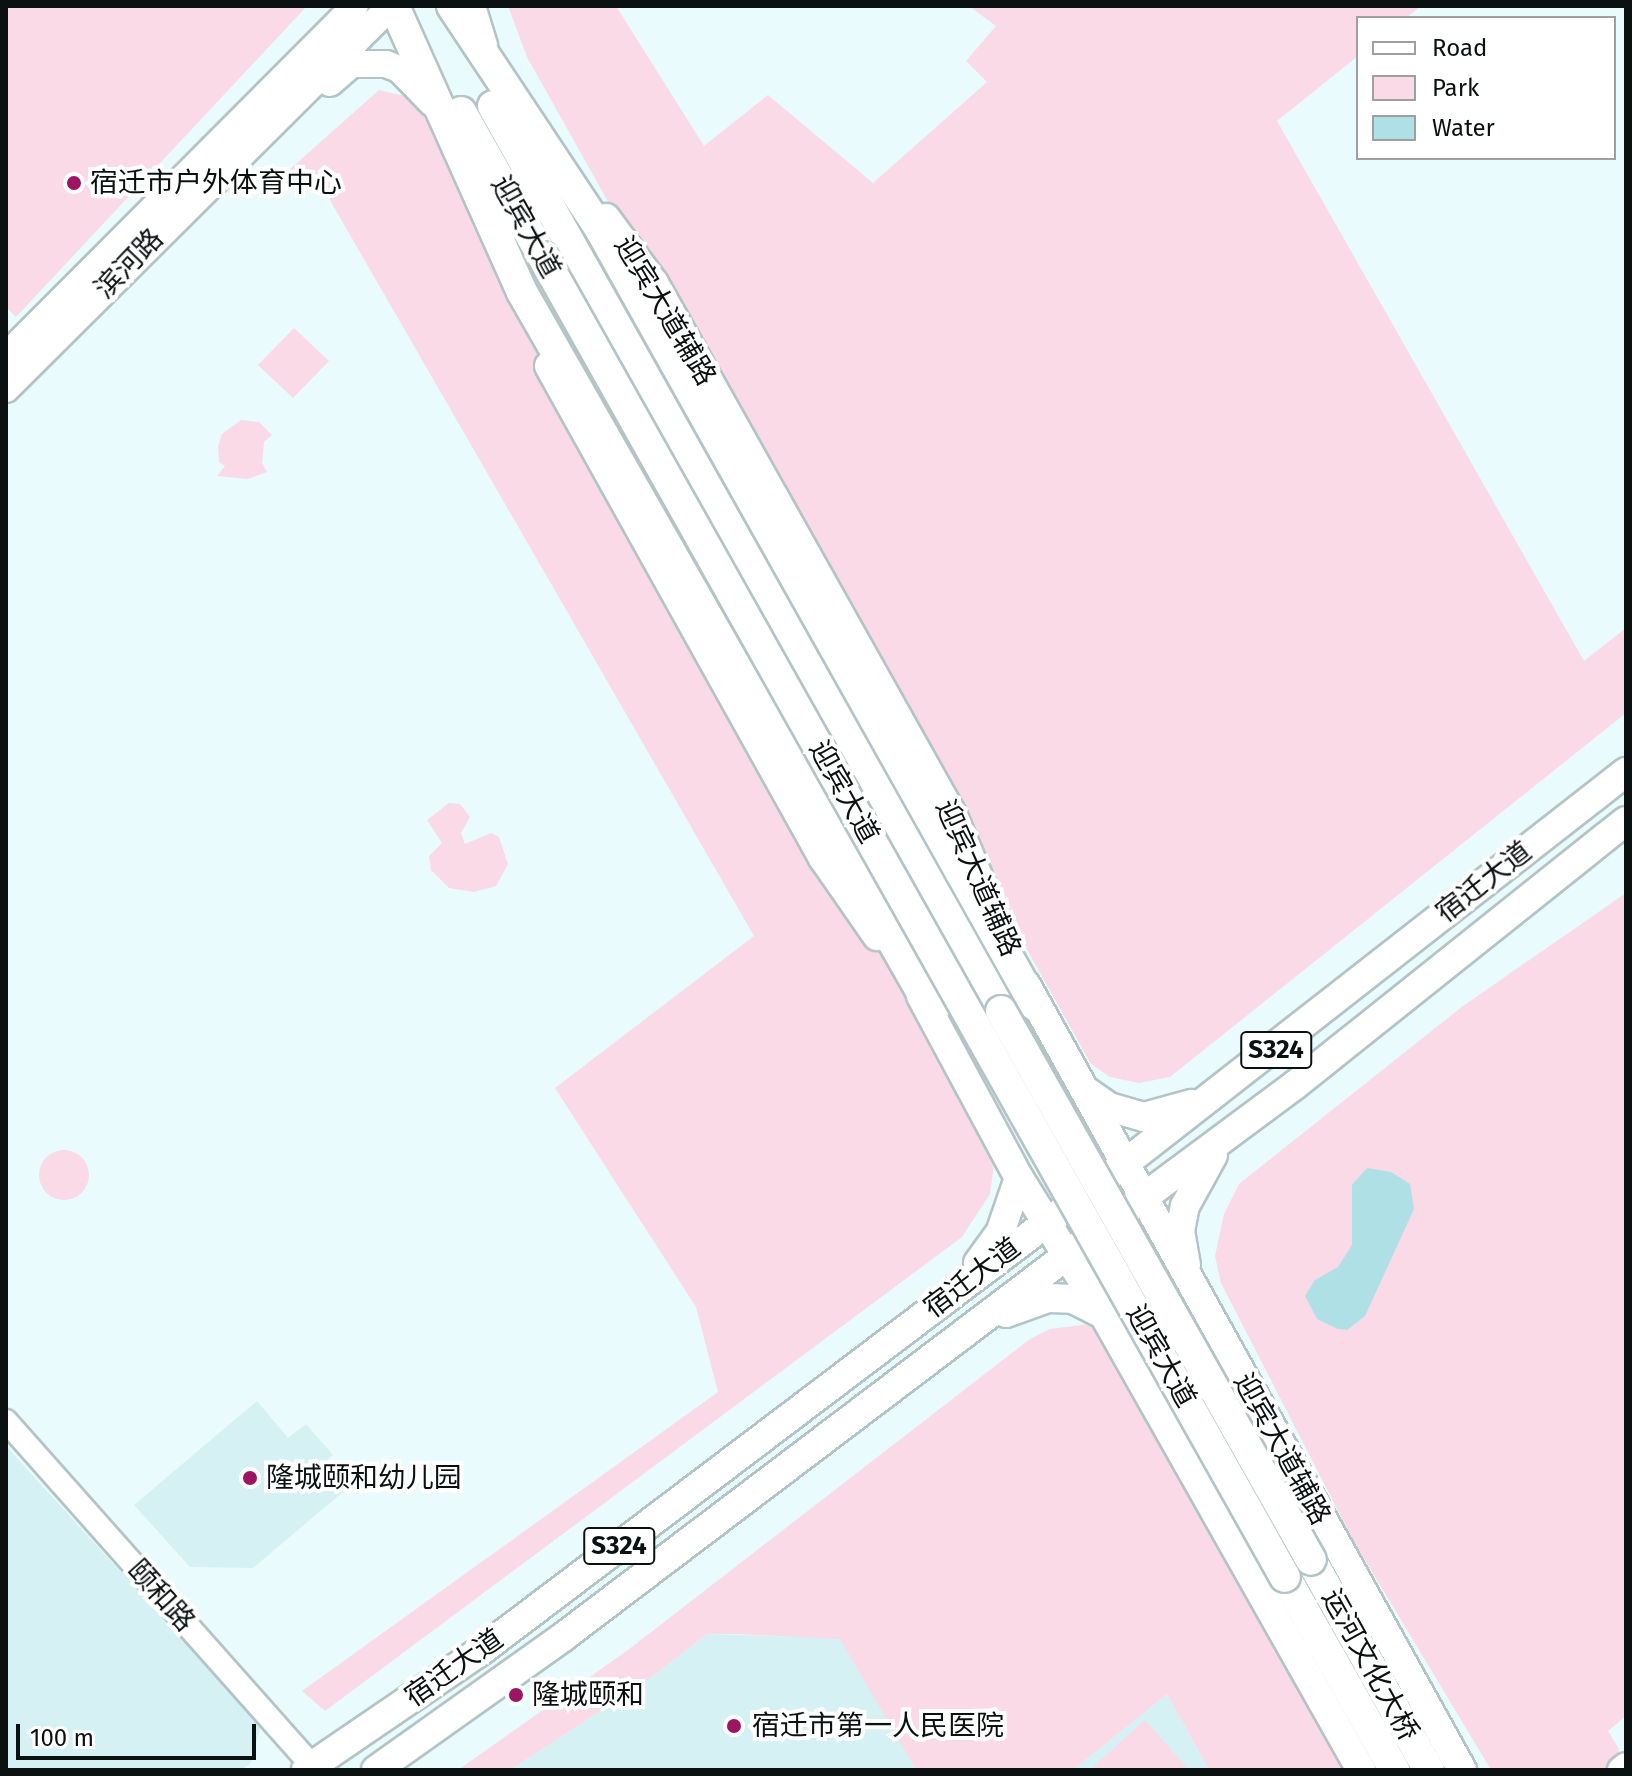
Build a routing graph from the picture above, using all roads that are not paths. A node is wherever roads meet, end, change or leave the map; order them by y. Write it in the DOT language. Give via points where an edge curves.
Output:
graph roads {
  1 [pos="343,6"];
  2 [pos="355,6"];
  3 [pos="436,6"];
  4 [pos="452,6"];
  5 [pos="462,6"];
  6 [pos="472,6"];
  7 [pos="391,7"];
  8 [pos="332,30"];
  9 [pos="484,45"];
  10 [pos="432,103"];
  11 [pos="142,250"];
  12 [pos="6,356"];
  13 [pos="6,389"];
  14 [pos="1626,772"];
  15 [pos="1626,821"];
  16 [pos="1035,1005"];
  17 [pos="933,1012"];
  18 [pos="1231,1084"];
  19 [pos="1081,1086"];
  20 [pos="1245,1123"];
  21 [pos="1124,1164"];
  22 [pos="1019,1178"];
  23 [pos="1143,1199"];
  24 [pos="1047,1222"];
  25 [pos="1067,1255"];
  26 [pos="1191,1285"];
  27 [pos="1104,1315"];
  28 [pos="918,1318"];
  29 [pos="942,1348"];
  30 [pos="6,1421"];
  31 [pos="1324,1554"];
  32 [pos="1274,1586"];
  33 [pos="1626,1766"];
  34 [pos="312,1769"];
  35 [pos="376,1770"];
  36 [pos="1361,1770"];
  37 [pos="1394,1770"];
  38 [pos="1429,1770"];
  39 [pos="1462,1770"];
  40 [pos="1621,1770"];
  1 -- 8 [label="main road"];
  2 -- 8 [label="main road, 滨河路"];
  3 -- 31 [label="highway, 迎宾大道, bridge"];
  4 -- 16 [label="highway" via="600,229"];
  5 -- 9 [label="main road, 迎宾大道辅路"];
  6 -- 9 [label="main road"];
  7 -- 10 [label="main road"];
  7 -- 11 [label="main road, 滨河路"];
  7 -- 17 [label="highway" via="504,257"];
  7 -- 32 [label="highway, 迎宾大道, bridge"];
  8 -- 12 [label="main road, 滨河路"];
  9 -- 16 [label="main road, 迎宾大道辅路" via="576,182 654,283 953,816"];
  10 -- 11 [label="main road" via="399,69 352,64"];
  10 -- 17 [label="main road" via="525,321 566,400 823,858"];
  11 -- 13 [label="main road, 滨河路"];
  14 -- 18 [label="main road, 宿迁大道 / S324"];
  15 -- 20 [label="main road, 宿迁大道 / S324"];
  16 -- 19 [label="main road, 迎宾大道辅路"];
  17 -- 22 [label="main road"];
  18 -- 19 [label="main road" via="1165,1115 1144,1117 1098,1101"];
  18 -- 21 [label="main road, 宿迁大道 / S324"];
  19 -- 21 [label="main road, 迎宾大道辅路"];
  20 -- 23 [label="main road, 宿迁大道 / S324"];
  20 -- 26 [label="main road" via="1208,1160 1185,1206 1180,1231"];
  21 -- 23 [label="main road, 迎宾大道辅路"];
  21 -- 24 [label="main road, 宿迁大道 / S324"];
  22 -- 24 [label="main road"];
  22 -- 28 [label="main road" via="1000,1233 985,1256"];
  23 -- 25 [label="main road, 宿迁大道 / S324"];
  23 -- 26 [label="main road, 迎宾大道辅路"];
  24 -- 25 [label="main road"];
  24 -- 28 [label="main road, 宿迁大道 / S324"];
  25 -- 27 [label="main road"];
  25 -- 29 [label="main road, 宿迁大道 / S324"];
  26 -- 31 [label="main road, 迎宾大道辅路"];
  27 -- 29 [label="main road" via="1073,1299 1048,1298 1024,1303"];
  27 -- 32 [label="main road"];
  28 -- 34 [label="main road, 宿迁大道 / S324" via="494,1640"];
  29 -- 35 [label="main road, 宿迁大道 / S324" via="563,1637"];
  30 -- 34 [label="street, 颐和路"];
  31 -- 38 [label="highway, 运河文化大桥"];
  31 -- 39 [label="main road, 迎宾大道辅路"];
  32 -- 36 [label="main road"];
  32 -- 37 [label="highway, 运河文化大桥"];
  33 -- 40 [label="main road"];
}
